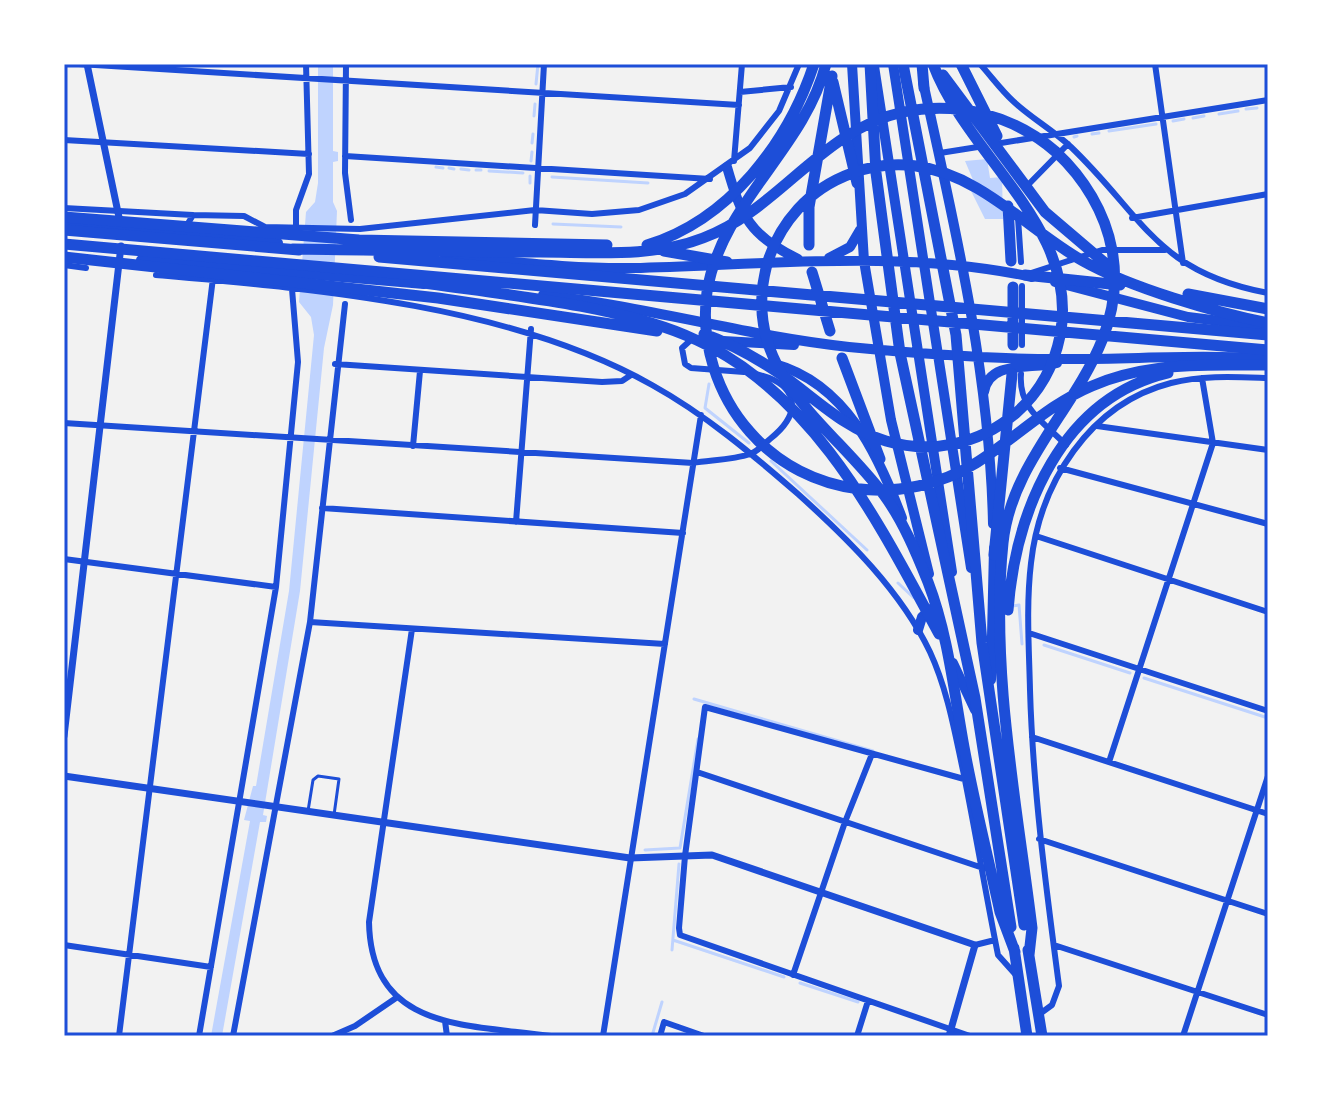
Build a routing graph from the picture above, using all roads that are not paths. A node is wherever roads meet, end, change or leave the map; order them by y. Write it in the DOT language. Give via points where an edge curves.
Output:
graph roads {
  1 [pos="79,64"];
  2 [pos="87,64"];
  3 [pos="306,64"];
  4 [pos="346,64"];
  5 [pos="544,64"];
  6 [pos="742,64"];
  7 [pos="799,64"];
  8 [pos="814,64"];
  9 [pos="852,64"];
  10 [pos="872,64"];
  11 [pos="893,64"];
  12 [pos="903,64"];
  13 [pos="921,64"];
  14 [pos="935,64"];
  15 [pos="961,64"];
  16 [pos="980,64"];
  17 [pos="1155,64"];
  18 [pos="180,67"];
  19 [pos="830,68"];
  20 [pos="307,79"];
  21 [pos="342,82"];
  22 [pos="791,87"];
  23 [pos="924,88"];
  24 [pos="740,92"];
  25 [pos="542,93"];
  26 [pos="1268,100"];
  27 [pos="739,105"];
  28 [pos="1162,115"];
  29 [pos="1054,135"];
  30 [pos="997,136"];
  31 [pos="64,140"];
  32 [pos="104,143"];
  33 [pos="1068,144"];
  34 [pos="1001,150"];
  35 [pos="940,153"];
  36 [pos="309,154"];
  37 [pos="345,156"];
  38 [pos="731,164"];
  39 [pos="537,169"];
  40 [pos="710,179"];
  41 [pos="857,183"];
  42 [pos="1268,194"];
  43 [pos="64,208"];
  44 [pos="1176,208"];
  45 [pos="535,210"];
  46 [pos="119,212"];
  47 [pos="193,215"];
  48 [pos="64,217"];
  49 [pos="1132,218"];
  50 [pos="351,220"];
  51 [pos="64,223"];
  52 [pos="535,225"];
  53 [pos="265,227"];
  54 [pos="297,227"];
  55 [pos="121,228"];
  56 [pos="860,229"];
  57 [pos="64,230"];
  58 [pos="183,234"];
  59 [pos="236,239"];
  60 [pos="809,245"];
  61 [pos="296,247"];
  62 [pos="1165,250"];
  63 [pos="65,252"];
  64 [pos="594,252"];
  65 [pos="121,258"];
  66 [pos="221,259"];
  67 [pos="800,260"];
  68 [pos="823,260"];
  69 [pos="868,261"];
  70 [pos="1016,261"];
  71 [pos="727,262"];
  72 [pos="1183,263"];
  73 [pos="64,265"];
  74 [pos="204,266"];
  75 [pos="957,267"];
  76 [pos="86,268"];
  77 [pos="812,272"];
  78 [pos="156,275"];
  79 [pos="214,280"];
  80 [pos="1020,283"];
  81 [pos="1137,284"];
  82 [pos="295,289"];
  83 [pos="1268,293"];
  84 [pos="345,304"];
  85 [pos="1268,309"];
  86 [pos="640,319"];
  87 [pos="1268,325"];
  88 [pos="830,331"];
  89 [pos="531,332"];
  90 [pos="1268,335"];
  91 [pos="693,338"];
  92 [pos="717,340"];
  93 [pos="1017,345"];
  94 [pos="848,347"];
  95 [pos="883,350"];
  96 [pos="1268,350"];
  97 [pos="971,355"];
  98 [pos="1189,356"];
  99 [pos="842,358"];
  100 [pos="1071,359"];
  101 [pos="1268,362"];
  102 [pos="335,364"];
  103 [pos="1228,365"];
  104 [pos="420,371"];
  105 [pos="1016,374"];
  106 [pos="631,375"];
  107 [pos="527,378"];
  108 [pos="1202,378"];
  109 [pos="1268,378"];
  110 [pos="1168,384"];
  111 [pos="983,405"];
  112 [pos="701,415"];
  113 [pos="64,423"];
  114 [pos="100,426"];
  115 [pos="1097,426"];
  116 [pos="196,434"];
  117 [pos="294,438"];
  118 [pos="327,440"];
  119 [pos="1213,443"];
  120 [pos="413,446"];
  121 [pos="1268,450"];
  122 [pos="1071,451"];
  123 [pos="522,453"];
  124 [pos="753,454"];
  125 [pos="880,459"];
  126 [pos="693,463"];
  127 [pos="1060,468"];
  128 [pos="1192,504"];
  129 [pos="322,508"];
  130 [pos="516,522"];
  131 [pos="1268,524"];
  132 [pos="683,533"];
  133 [pos="1036,536"];
  134 [pos="994,555"];
  135 [pos="64,559"];
  136 [pos="84,562"];
  137 [pos="177,574"];
  138 [pos="1168,579"];
  139 [pos="931,581"];
  140 [pos="276,587"];
  141 [pos="936,602"];
  142 [pos="1268,612"];
  143 [pos="310,622"];
  144 [pos="412,629"];
  145 [pos="918,630"];
  146 [pos="1029,633"];
  147 [pos="943,641"];
  148 [pos="665,644"];
  149 [pos="1139,669"];
  150 [pos="1005,684"];
  151 [pos="991,690"];
  152 [pos="1268,711"];
  153 [pos="975,712"];
  154 [pos="64,736"];
  155 [pos="1032,737"];
  156 [pos="872,754"];
  157 [pos="1109,762"];
  158 [pos="697,772"];
  159 [pos="64,776"];
  160 [pos="1268,776"];
  161 [pos="964,779"];
  162 [pos="150,788"];
  163 [pos="242,801"];
  164 [pos="274,806"];
  165 [pos="1257,810"];
  166 [pos="308,811"];
  167 [pos="1268,814"];
  168 [pos="334,815"];
  169 [pos="384,822"];
  170 [pos="845,822"];
  171 [pos="1039,839"];
  172 [pos="685,856"];
  173 [pos="630,858"];
  174 [pos="983,868"];
  175 [pos="821,892"];
  176 [pos="1227,901"];
  177 [pos="1268,914"];
  178 [pos="995,940"];
  179 [pos="64,945"];
  180 [pos="975,945"];
  181 [pos="1054,945"];
  182 [pos="1015,952"];
  183 [pos="129,954"];
  184 [pos="1029,955"];
  185 [pos="211,967"];
  186 [pos="1015,974"];
  187 [pos="793,975"];
  188 [pos="1198,992"];
  189 [pos="396,998"];
  190 [pos="868,1001"];
  191 [pos="1041,1013"];
  192 [pos="1268,1015"];
  193 [pos="445,1021"];
  194 [pos="950,1033"];
  195 [pos="341,1035"];
  196 [pos="1044,1035"];
  197 [pos="119,1036"];
  198 [pos="199,1036"];
  199 [pos="233,1036"];
  200 [pos="332,1036"];
  201 [pos="447,1036"];
  202 [pos="551,1036"];
  203 [pos="603,1036"];
  204 [pos="660,1036"];
  205 [pos="704,1036"];
  206 [pos="857,1036"];
  207 [pos="970,1036"];
  208 [pos="1025,1036"];
  209 [pos="1183,1036"];
  1 -- 2 [label="street"];
  2 -- 18 [label="street"];
  2 -- 32 [label="street"];
  3 -- 20 [label="street"];
  4 -- 21 [label="street"];
  5 -- 25 [label="street"];
  6 -- 24 [label="street"];
  7 -- 22 [label="street"];
  8 -- 64 [label="highway" via="773,145 715,210 666,239"];
  9 -- 41 [label="highway"];
  10 -- 153 [label="highway"];
  10 -- 182 [label="highway" via="876,173 900,353 975,698"];
  11 -- 151 [label="highway"];
  12 -- 184 [label="highway" via="956,335 983,658"];
  13 -- 23 [label="highway"];
  14 -- 81 [label="highway" via="1045,212 1087,250"];
  14 -- 86 [label="highway" via="961,120 1042,232 1061,281 1063,311 1053,361 1016,414 990,432 949,446 882,440 848,425 748,353 699,333"];
  15 -- 30 [label="highway"];
  16 -- 29 [label="street" via="1012,101"];
  17 -- 28 [label="street"];
  18 -- 20 [label="street"];
  19 -- 41 [label="highway"];
  19 -- 60 [label="highway" via="809,207"];
  19 -- 103 [label="highway" via="796,134 735,218 707,293 709,351 718,381 744,425 782,460 813,478 847,488 920,486 978,462 1053,407 1102,382 1163,367"];
  20 -- 21 [label="street"];
  20 -- 36 [label="street"];
  21 -- 25 [label="street"];
  21 -- 37 [label="street"];
  22 -- 24 [label="street"];
  22 -- 38 [label="street" via="765,132"];
  23 -- 35 [label="highway"];
  24 -- 27 [label="street"];
  25 -- 27 [label="street"];
  25 -- 39 [label="street"];
  26 -- 28 [label="street"];
  27 -- 38 [label="street"];
  28 -- 29 [label="street"];
  28 -- 44 [label="street"];
  29 -- 33 [label="street"];
  29 -- 35 [label="street"];
  31 -- 32 [label="street"];
  32 -- 36 [label="street"];
  32 -- 46 [label="street"];
  33 -- 49 [label="street"];
  33 -- 70 [label="street" via="1021,194"];
  34 -- 70 [label="highway"];
  35 -- 75 [label="highway"];
  36 -- 54 [label="street"];
  37 -- 39 [label="street"];
  37 -- 50 [label="street"];
  38 -- 40 [label="street"];
  38 -- 67 [label="highway" via="740,211 753,230"];
  39 -- 40 [label="street"];
  39 -- 45 [label="street"];
  40 -- 45 [label="street" via="639,210"];
  41 -- 56 [label="highway"];
  42 -- 44 [label="street"];
  43 -- 46 [label="street"];
  44 -- 49 [label="street"];
  44 -- 72 [label="street"];
  45 -- 52 [label="street"];
  45 -- 54 [label="street" via="345,228"];
  46 -- 47 [label="street"];
  46 -- 55 [label="street"];
  47 -- 53 [label="street" via="244,216"];
  47 -- 58 [label="street"];
  48 -- 71 [label="highway" via="315,238 596,244"];
  49 -- 62 [label="street"];
  51 -- 55 [label="highway"];
  53 -- 54 [label="street"];
  53 -- 59 [label="street"];
  55 -- 58 [label="highway"];
  55 -- 65 [label="street"];
  56 -- 68 [label="highway" via="850,247"];
  56 -- 69 [label="highway"];
  57 -- 61 [label="highway"];
  58 -- 59 [label="highway"];
  59 -- 61 [label="highway"];
  61 -- 64 [label="highway"];
  61 -- 71 [label="highway" via="594,267"];
  61 -- 90 [label="highway"];
  62 -- 72 [label="street"];
  62 -- 80 [label="street" via="1102,250"];
  63 -- 65 [label="highway"];
  63 -- 66 [label="highway"];
  63 -- 91 [label="highway" via="586,318"];
  64 -- 150 [label="highway" via="663,248 713,234 758,208 842,138 878,120 920,109 962,109 1006,121 1041,140 1068,164 1095,201 1110,238 1115,273 1112,311 1090,372 1023,478 1010,509 1002,562"];
  65 -- 74 [label="highway"];
  65 -- 114 [label="street"];
  66 -- 86 [label="highway" via="428,284"];
  66 -- 96 [label="highway"];
  67 -- 68 [label="highway"];
  67 -- 71 [label="highway"];
  68 -- 69 [label="highway"];
  69 -- 75 [label="highway"];
  69 -- 95 [label="highway"];
  72 -- 83 [label="street"];
  73 -- 76 [label="street"];
  74 -- 79 [label="street"];
  74 -- 94 [label="highway" via="632,307"];
  75 -- 80 [label="highway"];
  75 -- 97 [label="highway"];
  77 -- 88 [label="highway"];
  78 -- 79 [label="street"];
  79 -- 82 [label="street"];
  79 -- 116 [label="street"];
  80 -- 85 [label="highway" via="1162,290"];
  80 -- 87 [label="highway" via="1188,317"];
  80 -- 93 [label="highway"];
  81 -- 87 [label="highway"];
  81 -- 147 [label="highway" via="1065,250 967,182 918,166 867,168 838,179 806,201 779,234 768,258 761,299 771,355 796,398 894,511 929,586"];
  82 -- 89 [label="street" via="417,307"];
  82 -- 117 [label="street"];
  84 -- 102 [label="street"];
  86 -- 147 [label="highway" via="716,350 790,408 874,515"];
  89 -- 106 [label="street"];
  89 -- 107 [label="street"];
  91 -- 92 [label="highway"];
  91 -- 124 [label="street" via="682,348 691,368 757,374 780,381 788,391 789,421"];
  92 -- 94 [label="highway"];
  92 -- 125 [label="highway" via="730,351 784,366 824,390"];
  94 -- 95 [label="highway"];
  95 -- 97 [label="highway"];
  95 -- 139 [label="highway"];
  97 -- 100 [label="highway"];
  97 -- 111 [label="highway"];
  98 -- 100 [label="highway"];
  98 -- 101 [label="highway"];
  98 -- 110 [label="street"];
  99 -- 125 [label="highway"];
  100 -- 111 [label="highway" via="995,372 987,380"];
  101 -- 103 [label="highway"];
  102 -- 104 [label="street"];
  102 -- 118 [label="street"];
  103 -- 150 [label="highway" via="1170,372 1116,391 1087,414 1062,445 1032,505 1012,579"];
  104 -- 107 [label="street"];
  104 -- 120 [label="street"];
  105 -- 122 [label="street" via="1028,407"];
  105 -- 134 [label="highway"];
  106 -- 107 [label="street" via="622,381"];
  106 -- 112 [label="street"];
  107 -- 123 [label="street"];
  108 -- 109 [label="street"];
  108 -- 110 [label="street"];
  108 -- 119 [label="street"];
  110 -- 115 [label="street" via="1133,399"];
  111 -- 134 [label="highway"];
  112 -- 124 [label="street"];
  112 -- 126 [label="street"];
  113 -- 114 [label="street"];
  114 -- 116 [label="street"];
  114 -- 136 [label="street"];
  115 -- 119 [label="street"];
  115 -- 122 [label="street"];
  116 -- 117 [label="street"];
  116 -- 137 [label="street"];
  117 -- 118 [label="street"];
  117 -- 140 [label="street"];
  118 -- 120 [label="street"];
  118 -- 129 [label="street"];
  119 -- 121 [label="street"];
  119 -- 128 [label="street"];
  120 -- 123 [label="street"];
  122 -- 127 [label="street"];
  123 -- 126 [label="street"];
  123 -- 130 [label="street"];
  124 -- 126 [label="street"];
  124 -- 145 [label="street" via="859,552"];
  125 -- 139 [label="highway"];
  126 -- 132 [label="street"];
  127 -- 128 [label="street"];
  127 -- 133 [label="street"];
  128 -- 131 [label="street"];
  128 -- 138 [label="street"];
  129 -- 130 [label="street"];
  129 -- 143 [label="street"];
  130 -- 132 [label="street"];
  132 -- 148 [label="street"];
  133 -- 138 [label="street"];
  133 -- 146 [label="street"];
  134 -- 151 [label="highway"];
  135 -- 136 [label="street"];
  136 -- 137 [label="street"];
  136 -- 154 [label="street"];
  137 -- 140 [label="street"];
  137 -- 162 [label="street"];
  138 -- 142 [label="street"];
  138 -- 149 [label="street"];
  139 -- 141 [label="highway"];
  140 -- 163 [label="street"];
  141 -- 145 [label="highway"];
  141 -- 153 [label="highway" via="955,670"];
  143 -- 144 [label="street"];
  143 -- 164 [label="street"];
  144 -- 148 [label="street"];
  144 -- 169 [label="street"];
  145 -- 161 [label="street" via="941,678"];
  146 -- 149 [label="street"];
  146 -- 155 [label="street"];
  147 -- 182 [label="highway" via="1000,912"];
  148 -- 173 [label="street"];
  149 -- 152 [label="street"];
  149 -- 157 [label="street"];
  150 -- 184 [label="highway" via="1032,928"];
  151 -- 191 [label="highway"];
  153 -- 186 [label="highway"];
  155 -- 157 [label="street"];
  155 -- 171 [label="street"];
  156 -- 158 [label="street" via="705,707"];
  156 -- 161 [label="street"];
  156 -- 170 [label="street"];
  157 -- 165 [label="street"];
  158 -- 170 [label="street"];
  158 -- 172 [label="street"];
  159 -- 162 [label="street"];
  160 -- 165 [label="street"];
  161 -- 174 [label="street"];
  162 -- 163 [label="street"];
  162 -- 183 [label="street"];
  163 -- 164 [label="street"];
  163 -- 185 [label="street"];
  164 -- 166 [label="street"];
  164 -- 199 [label="street"];
  165 -- 167 [label="street"];
  165 -- 176 [label="street"];
  166 -- 168 [label="street"];
  166 -- 168 [label="lane" via="313,780 339,779"];
  168 -- 169 [label="street"];
  169 -- 173 [label="street"];
  169 -- 189 [label="street" via="369,951 378,975"];
  170 -- 174 [label="street"];
  170 -- 175 [label="street"];
  171 -- 176 [label="street"];
  171 -- 181 [label="street"];
  172 -- 173 [label="street"];
  172 -- 175 [label="street" via="712,855"];
  172 -- 187 [label="street" via="680,935"];
  173 -- 203 [label="street"];
  174 -- 178 [label="street"];
  175 -- 180 [label="street"];
  175 -- 187 [label="street"];
  176 -- 177 [label="street"];
  176 -- 188 [label="street"];
  178 -- 180 [label="street"];
  178 -- 186 [label="street" via="999,957"];
  179 -- 183 [label="street"];
  180 -- 194 [label="street"];
  181 -- 188 [label="street"];
  181 -- 191 [label="street" via="1057,996"];
  182 -- 208 [label="highway"];
  183 -- 185 [label="street"];
  183 -- 197 [label="street"];
  184 -- 196 [label="highway"];
  185 -- 198 [label="street"];
  186 -- 208 [label="highway"];
  187 -- 190 [label="street"];
  188 -- 192 [label="street"];
  188 -- 209 [label="street"];
  189 -- 193 [label="street" via="413,1011"];
  189 -- 195 [label="street"];
  190 -- 194 [label="street"];
  190 -- 206 [label="street"];
  191 -- 196 [label="highway"];
  193 -- 201 [label="street"];
  193 -- 202 [label="street"];
  194 -- 207 [label="street"];
  195 -- 200 [label="street"];
  204 -- 205 [label="street" via="664,1022"];
}
